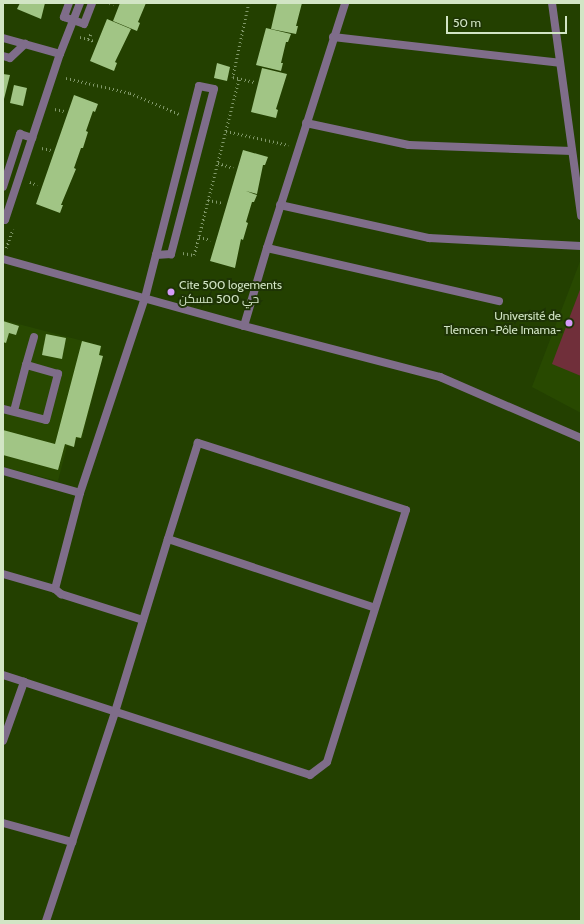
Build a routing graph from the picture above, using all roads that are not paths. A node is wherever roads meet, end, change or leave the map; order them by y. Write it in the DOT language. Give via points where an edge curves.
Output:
graph roads {
  1 [pos="69,3"];
  2 [pos="80,3"];
  3 [pos="92,3"];
  4 [pos="345,3"];
  5 [pos="552,3"];
  6 [pos="73,20"];
  7 [pos="333,37"];
  8 [pos="3,38"];
  9 [pos="26,44"];
  10 [pos="60,54"];
  11 [pos="3,56"];
  12 [pos="560,63"];
  13 [pos="306,123"];
  14 [pos="32,138"];
  15 [pos="572,152"];
  16 [pos="3,187"];
  17 [pos="280,204"];
  18 [pos="581,216"];
  19 [pos="3,219"];
  20 [pos="581,246"];
  21 [pos="267,248"];
  22 [pos="156,255"];
  23 [pos="3,259"];
  24 [pos="145,298"];
  25 [pos="498,301"];
  26 [pos="244,326"];
  27 [pos="34,337"];
  28 [pos="26,365"];
  29 [pos="3,408"];
  30 [pos="14,411"];
  31 [pos="581,438"];
  32 [pos="3,471"];
  33 [pos="80,493"];
  34 [pos="168,539"];
  35 [pos="3,574"];
  36 [pos="55,589"];
  37 [pos="375,608"];
  38 [pos="143,620"];
  39 [pos="3,675"];
  40 [pos="24,682"];
  41 [pos="116,712"];
  42 [pos="3,741"];
  43 [pos="3,823"];
  44 [pos="72,842"];
  45 [pos="46,921"];
  1 -- 6 [label="street" via="64,17"];
  2 -- 6 [label="street"];
  3 -- 6 [label="street" via="84,24"];
  4 -- 7 [label="street"];
  5 -- 12 [label="street"];
  6 -- 10 [label="street"];
  7 -- 12 [label="street"];
  7 -- 13 [label="street"];
  8 -- 9 [label="street"];
  9 -- 10 [label="street"];
  9 -- 11 [label="street" via="10,58"];
  10 -- 14 [label="street"];
  12 -- 15 [label="street"];
  13 -- 15 [label="street" via="409,145"];
  13 -- 17 [label="street"];
  14 -- 16 [label="street" via="20,134"];
  14 -- 19 [label="street" via="5,220"];
  15 -- 18 [label="street"];
  17 -- 20 [label="street" via="429,238"];
  17 -- 21 [label="street"];
  21 -- 25 [label="street"];
  21 -- 26 [label="street"];
  22 -- 22 [label="street" via="200,86 214,89 171,254"];
  22 -- 24 [label="street"];
  23 -- 24 [label="street"];
  24 -- 26 [label="street"];
  24 -- 33 [label="street"];
  26 -- 31 [label="street" via="440,376"];
  27 -- 28 [label="street"];
  28 -- 30 [label="street"];
  28 -- 30 [label="street" via="58,374 56,382 46,420"];
  29 -- 30 [label="street"];
  32 -- 33 [label="street"];
  33 -- 36 [label="street"];
  34 -- 37 [label="street"];
  34 -- 37 [label="street" via="198,443 406,510"];
  34 -- 38 [label="street"];
  35 -- 36 [label="street"];
  36 -- 38 [label="street" via="60,594"];
  37 -- 41 [label="street" via="327,762 310,775"];
  38 -- 41 [label="street"];
  39 -- 40 [label="street"];
  40 -- 41 [label="street"];
  40 -- 42 [label="street"];
  41 -- 44 [label="street"];
  43 -- 44 [label="street"];
  44 -- 45 [label="street"];
}
